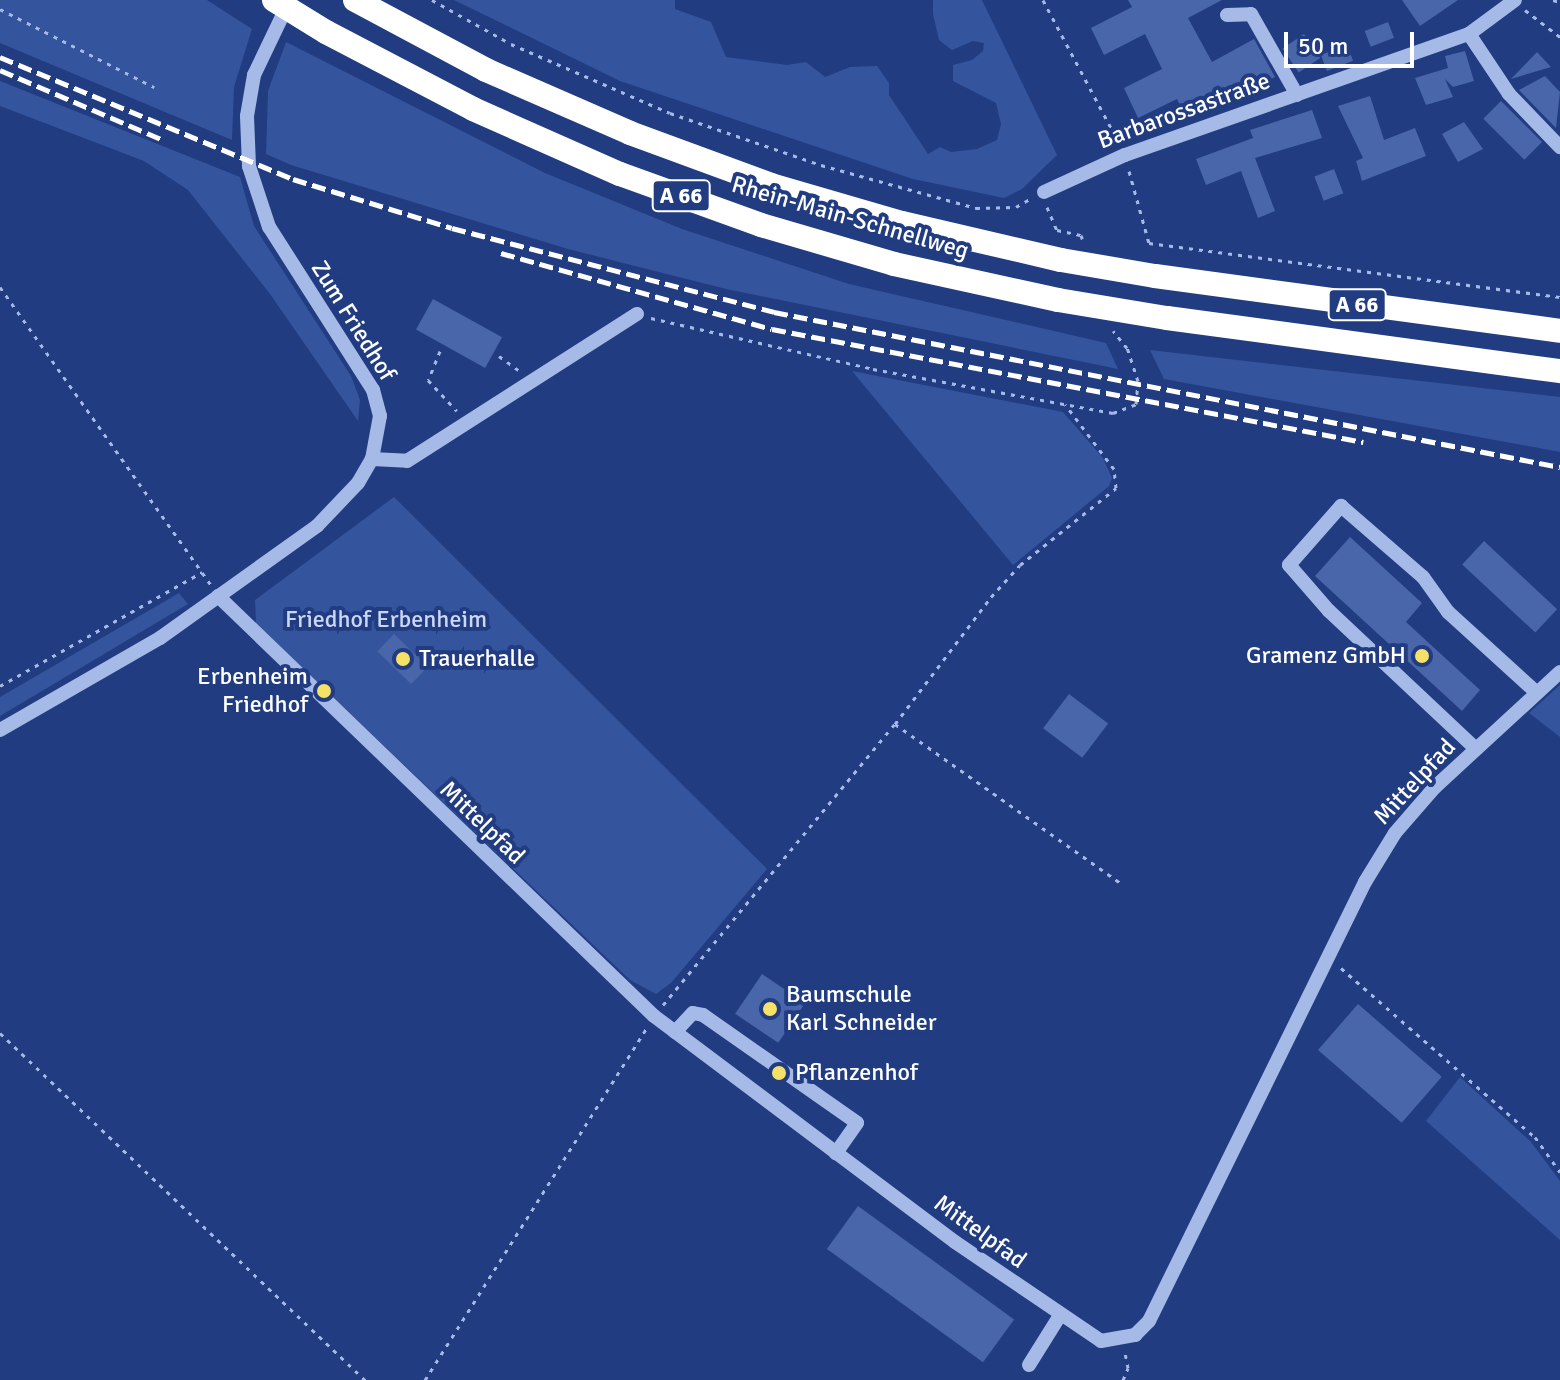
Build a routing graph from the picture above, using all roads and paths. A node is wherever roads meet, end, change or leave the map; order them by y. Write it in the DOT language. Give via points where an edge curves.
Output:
graph roads {
  1 [pos="274,0"];
  2 [pos="290,0"];
  3 [pos="355,0"];
  4 [pos="432,0"];
  5 [pos="1043,0"];
  6 [pos="1515,0"];
  7 [pos="1553,0"];
  8 [pos="1560,2"];
  9 [pos="0,9"];
  10 [pos="1227,15"];
  11 [pos="1469,34"];
  12 [pos="1560,37"];
  13 [pos="154,87"];
  14 [pos="1297,95"];
  15 [pos="1560,147"];
  16 [pos="1125,155"];
  17 [pos="1044,192"];
  18 [pos="1081,235"];
  19 [pos="0,287"];
  20 [pos="1560,297"];
  21 [pos="637,314"];
  22 [pos="1111,329"];
  23 [pos="1560,331"];
  24 [pos="440,351"];
  25 [pos="499,356"];
  26 [pos="1560,371"];
  27 [pos="530,380"];
  28 [pos="1065,404"];
  29 [pos="468,422"];
  30 [pos="372,459"];
  31 [pos="218,596"];
  32 [pos="1560,672"];
  33 [pos="0,686"];
  34 [pos="1537,693"];
  35 [pos="895,724"];
  36 [pos="0,730"];
  37 [pos="1476,749"];
  38 [pos="1123,885"];
  39 [pos="1329,958"];
  40 [pos="654,1016"];
  41 [pos="675,1032"];
  42 [pos="0,1033"];
  43 [pos="836,1153"];
  44 [pos="1560,1172"];
  45 [pos="1059,1317"];
  46 [pos="1122,1340"];
  47 [pos="1029,1365"];
  48 [pos="365,1380"];
  49 [pos="425,1380"];
  50 [pos="1123,1380"];
  1 -- 26 [label="highway, Rhein-Main-Schnellweg / A 66, bridge" via="473,109 634,179 761,225 894,264 1167,318"];
  2 -- 30 [label="street, Zum Friedhof" via="254,75 247,116 249,166 269,227 373,390 380,416"];
  3 -- 23 [label="highway, Rhein-Main-Schnellweg / A 66, bridge" via="486,70 630,133 771,185 902,223 1155,276"];
  4 -- 17 [label="path" via="511,44 670,113 821,165 976,208 1016,207"];
  5 -- 16 [label="path"];
  6 -- 11 [label="street, Barbarossastraße"];
  6 -- 12 [label="path"];
  7 -- 8 [label="path"];
  9 -- 13 [label="path"];
  10 -- 14 [label="street" via="1251,14"];
  11 -- 14 [label="street, Barbarossastraße"];
  11 -- 15 [label="street" via="1509,94"];
  14 -- 16 [label="street, Barbarossastraße"];
  16 -- 17 [label="street, Barbarossastraße"];
  16 -- 20 [label="path" via="1149,243"];
  17 -- 18 [label="path" via="1051,223"];
  19 -- 33 [label="path" via="202,572"];
  21 -- 27 [label="street"];
  21 -- 28 [label="path" via="873,369"];
  22 -- 28 [label="path" via="1127,348 1138,381 1136,404 1113,413"];
  24 -- 29 [label="path" via="428,380"];
  25 -- 27 [label="path"];
  27 -- 29 [label="street"];
  28 -- 35 [label="path" via="1114,469 1116,488 1020,565"];
  29 -- 30 [label="street" via="407,461"];
  30 -- 31 [label="street, Zum Friedhof" via="358,483 317,526"];
  31 -- 36 [label="street, Zum Friedhof" via="160,638"];
  31 -- 40 [label="street, Mittelpfad"];
  32 -- 34 [label="street, Mittelpfad"];
  34 -- 37 [label="street, Mittelpfad"];
  34 -- 37 [label="street" via="1448,612 1423,577 1341,506 1289,565 1329,611"];
  35 -- 38 [label="path"];
  35 -- 40 [label="path"];
  37 -- 39 [label="street, Mittelpfad" via="1395,833"];
  39 -- 44 [label="path" via="1535,1137"];
  39 -- 46 [label="street, Mittelpfad" via="1149,1321"];
  40 -- 41 [label="street, Mittelpfad"];
  40 -- 49 [label="path"];
  41 -- 43 [label="street, Mittelpfad"];
  41 -- 43 [label="street" via="693,1013 703,1015 857,1123"];
  42 -- 48 [label="path"];
  43 -- 45 [label="street, Mittelpfad"];
  45 -- 46 [label="street, Mittelpfad" via="1088,1337"];
  45 -- 47 [label="street"];
  46 -- 50 [label="path" via="1128,1368"];
}
